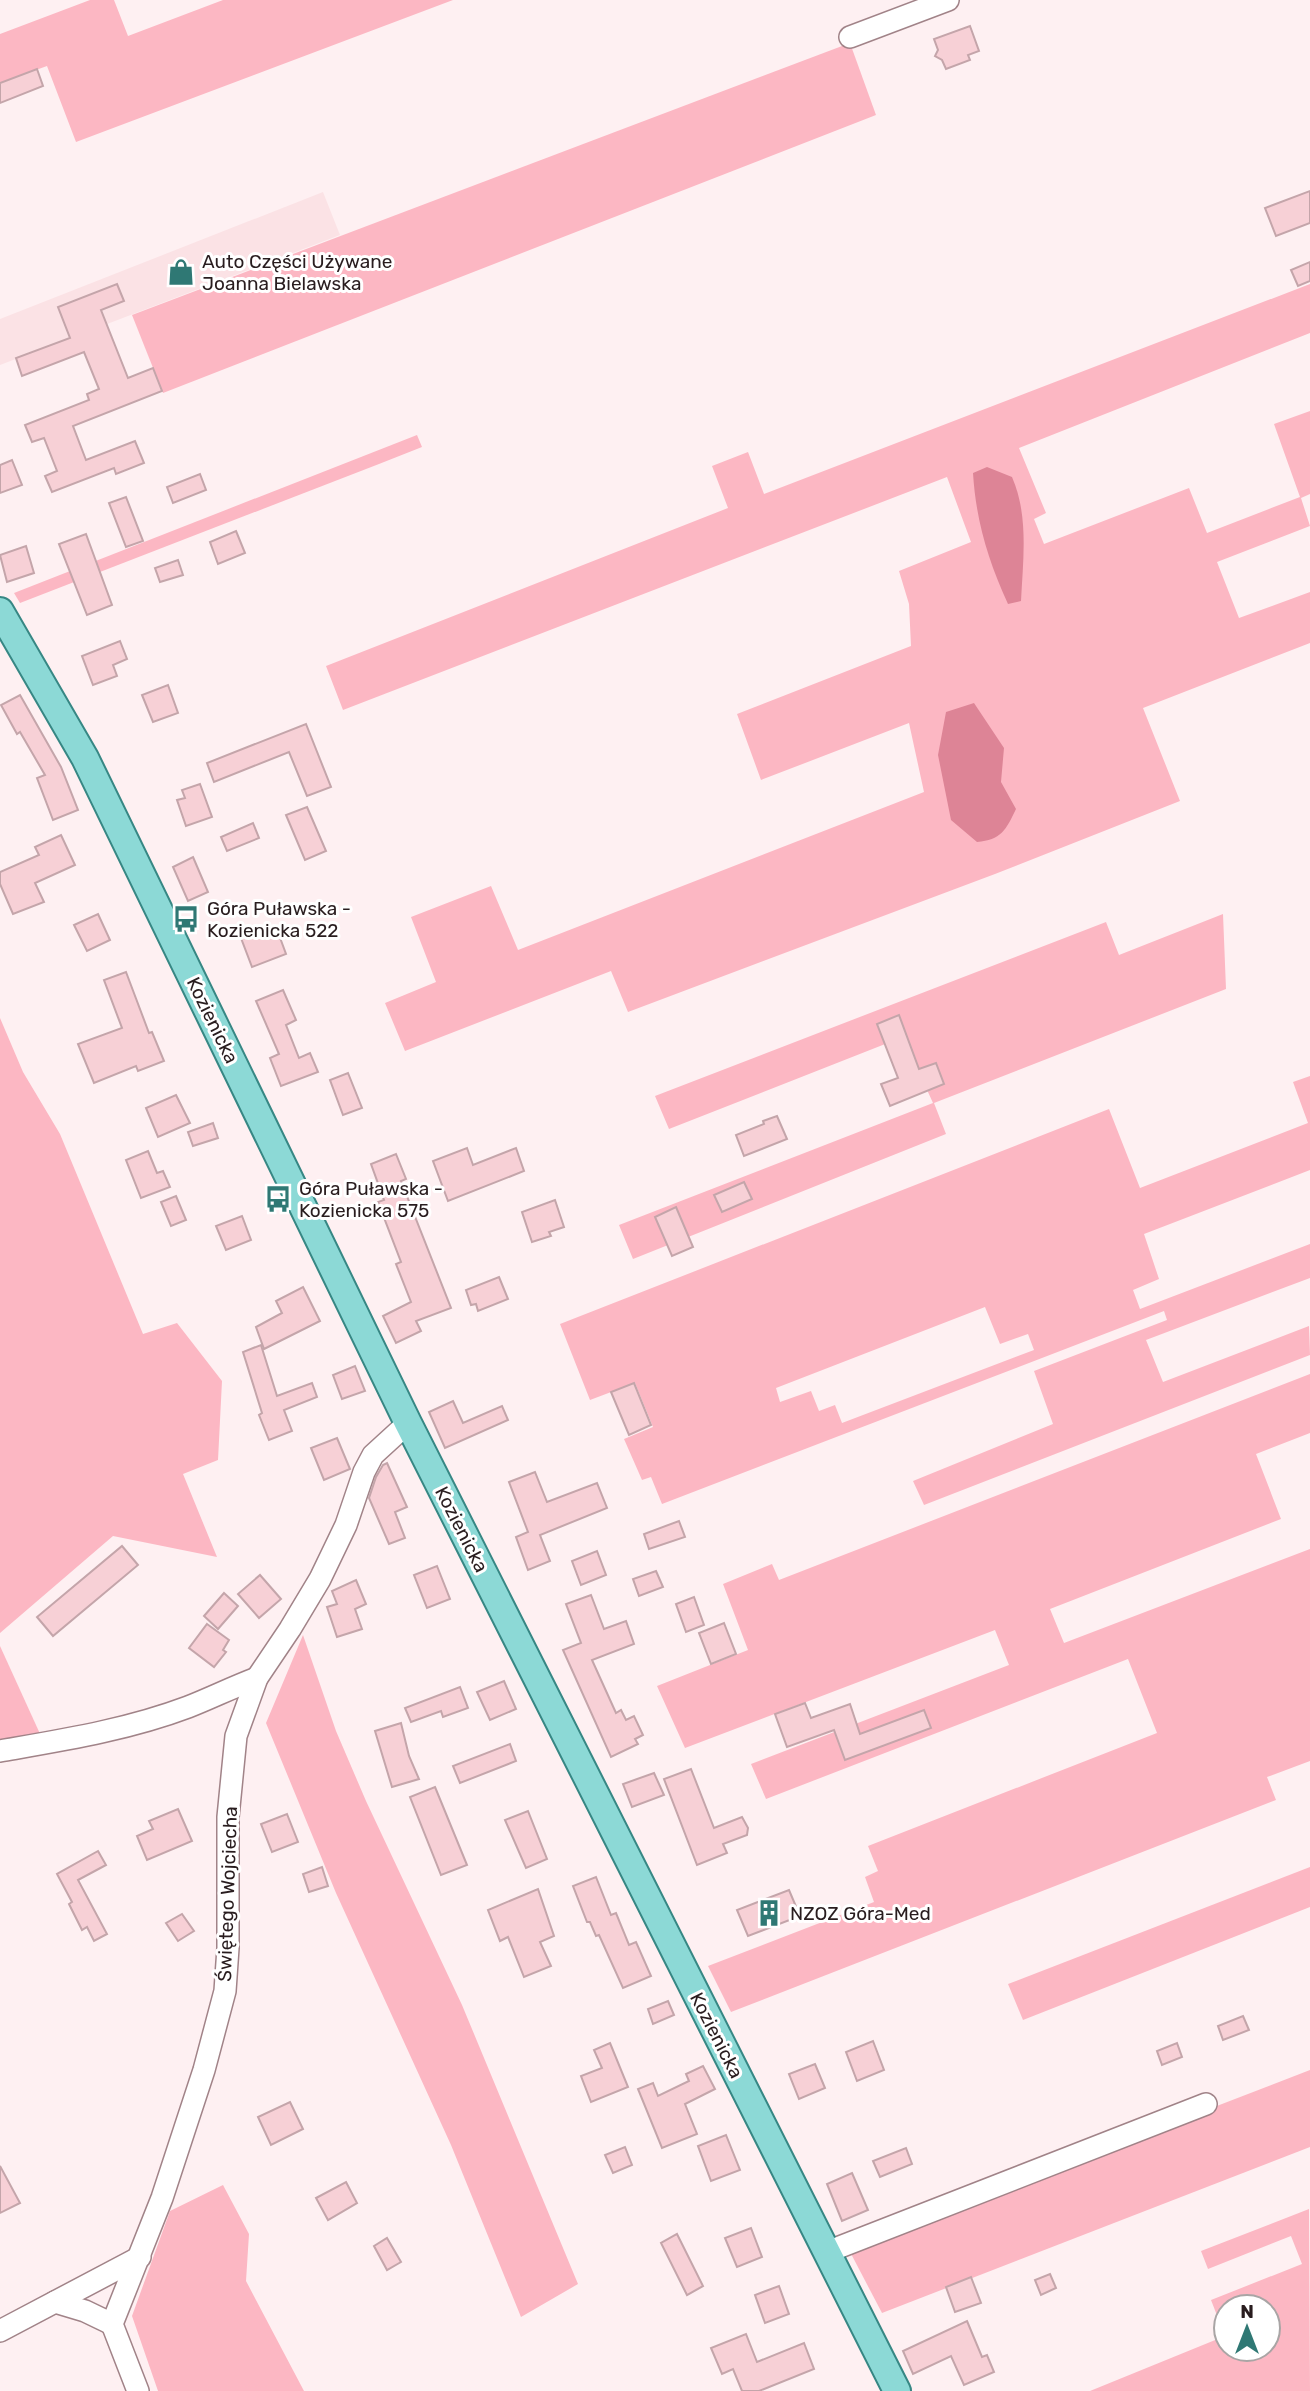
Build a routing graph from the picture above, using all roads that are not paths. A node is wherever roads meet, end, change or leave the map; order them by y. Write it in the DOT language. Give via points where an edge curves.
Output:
graph roads {
  1 [pos="948,0"];
  2 [pos="850,37"];
  3 [pos="0,611"];
  4 [pos="408,1423"];
  5 [pos="257,1678"];
  6 [pos="0,1751"];
  7 [pos="1206,2104"];
  8 [pos="827,2252"];
  9 [pos="139,2257"];
  10 [pos="55,2302"];
  11 [pos="112,2323"];
  12 [pos="0,2331"];
  13 [pos="138,2391"];
  14 [pos="897,2391"];
  1 -- 2 [label="street"];
  3 -- 4 [label="main road, Kozienicka" via="85,758"];
  4 -- 5 [label="street, Świętego Wojciecha" via="373,1455 320,1579"];
  4 -- 8 [label="main road, Kozienicka"];
  5 -- 6 [label="street" via="136,1723"];
  5 -- 9 [label="street, Świętego Wojciecha" via="236,1736 228,1817 225,1992 204,2070"];
  7 -- 8 [label="street"];
  8 -- 14 [label="main road, Kozienicka"];
  9 -- 10 [label="street"];
  9 -- 11 [label="street, Świętego Wojciecha"];
  10 -- 11 [label="street"];
  10 -- 12 [label="street"];
  11 -- 13 [label="street"];
}
